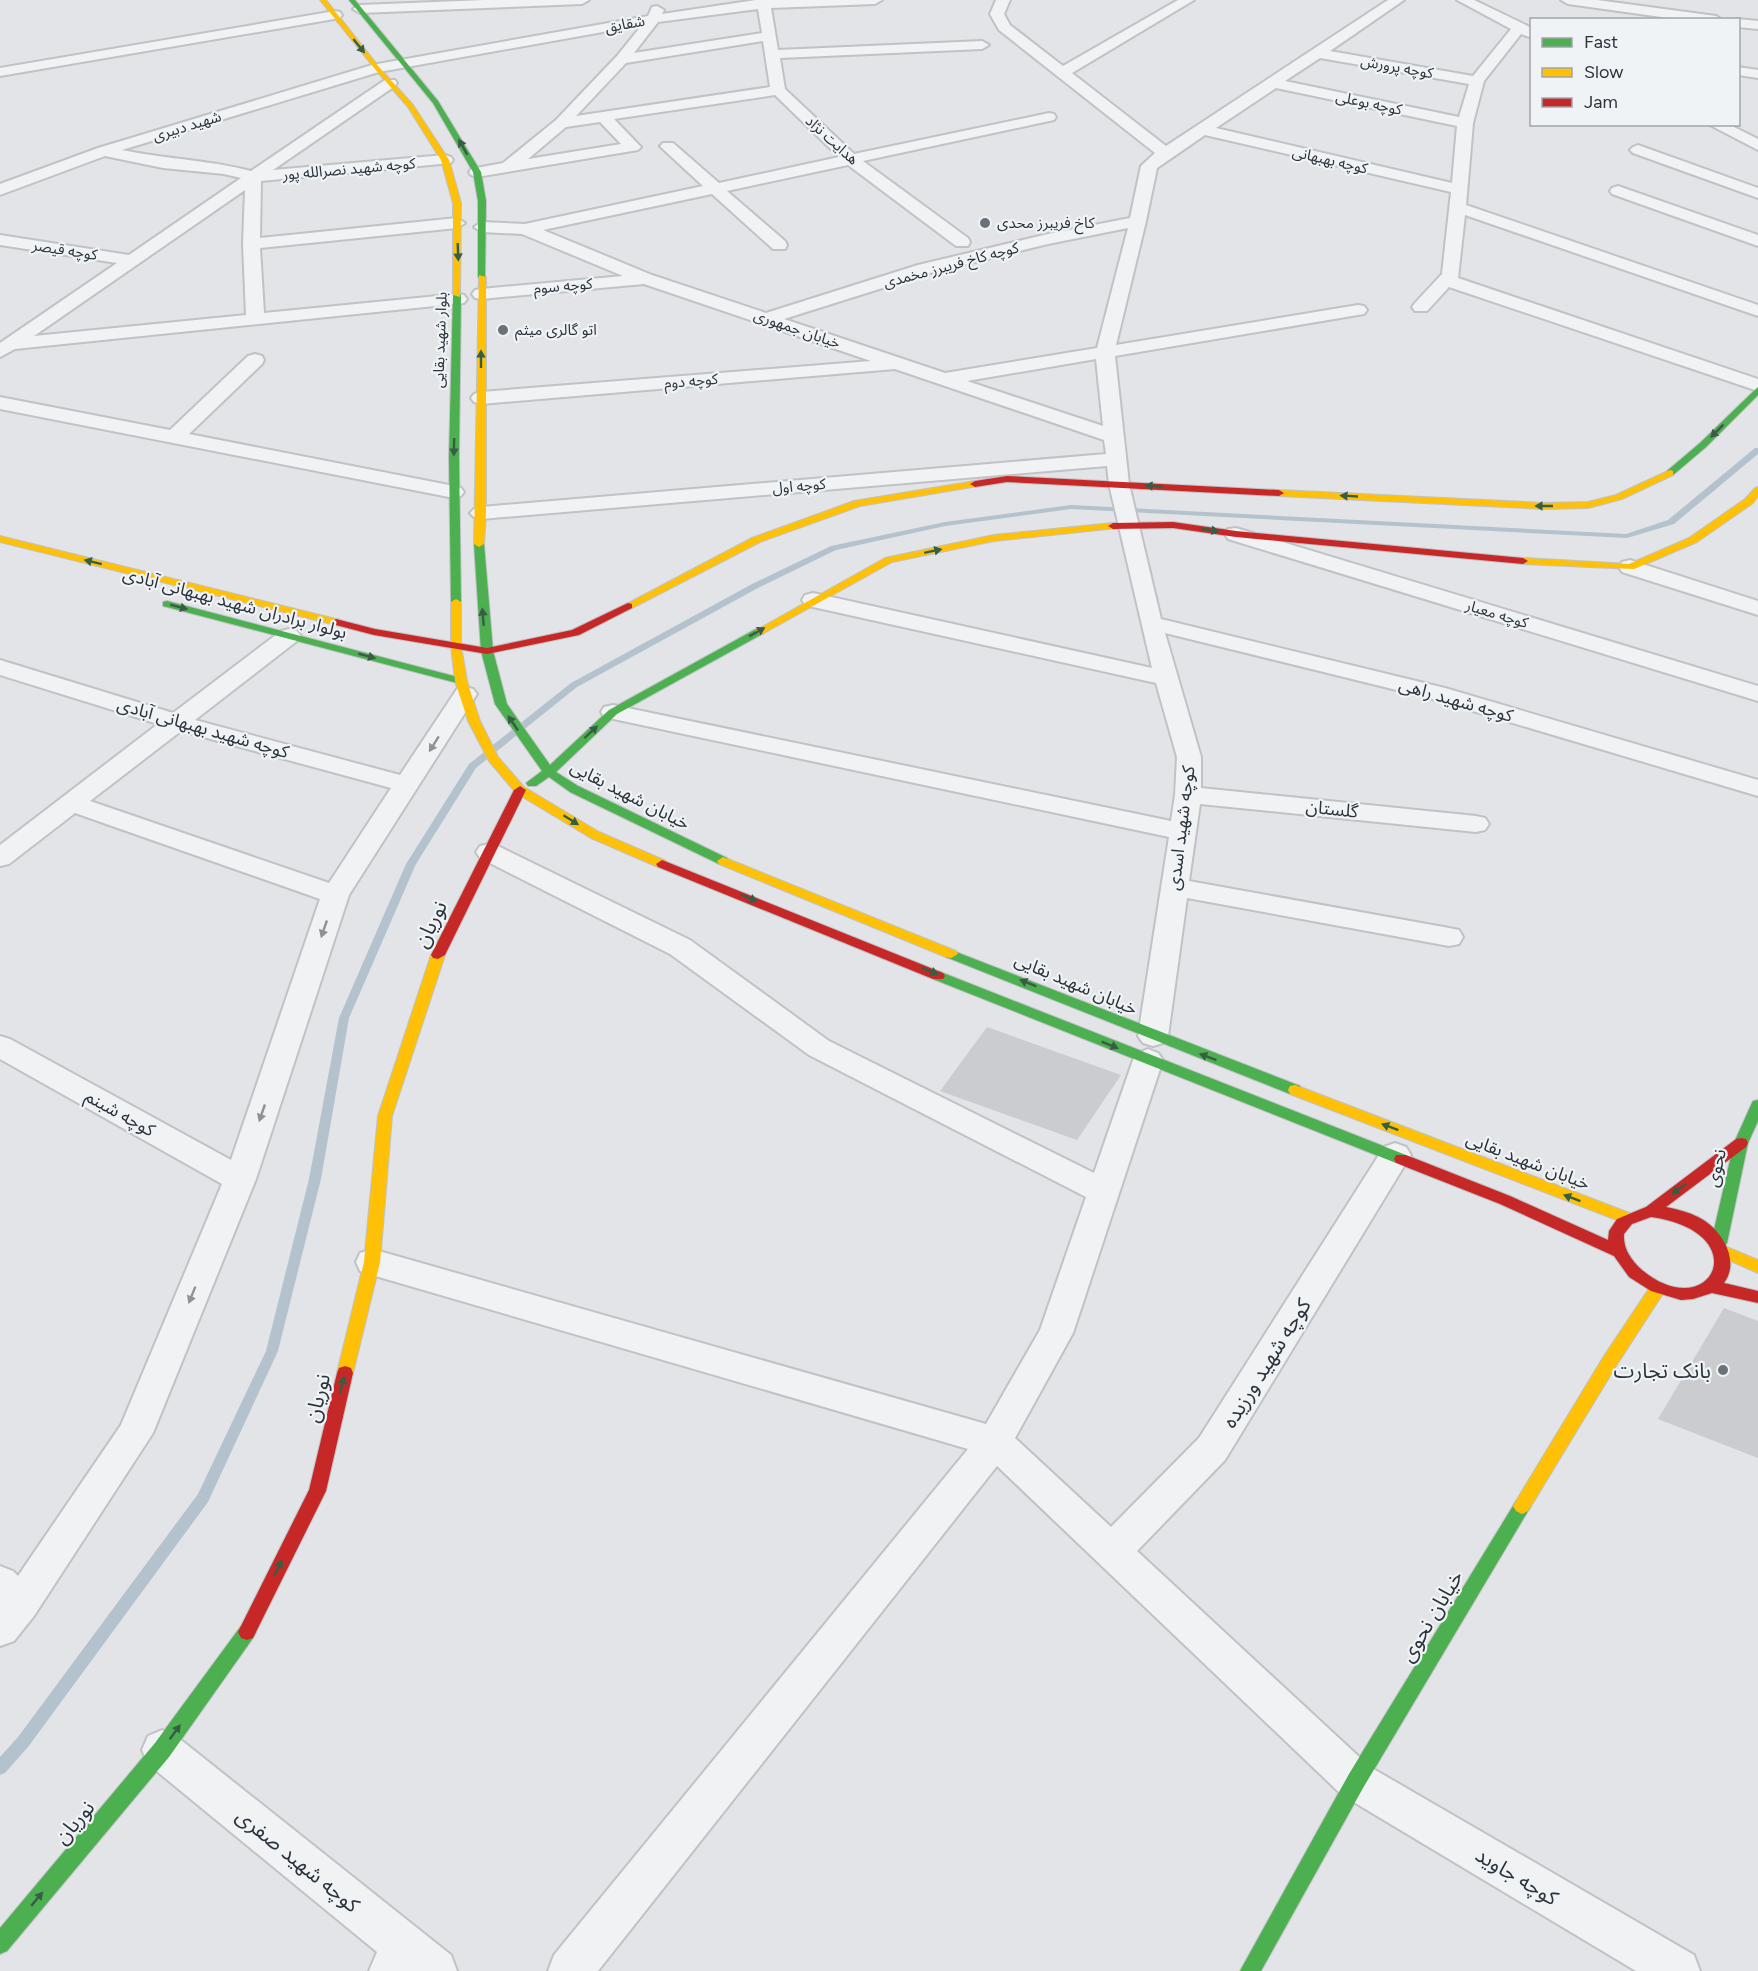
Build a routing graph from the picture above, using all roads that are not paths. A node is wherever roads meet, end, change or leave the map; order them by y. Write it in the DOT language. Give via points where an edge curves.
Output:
graph roads {
  1 [pos="322,0"];
  2 [pos="582,0"];
  3 [pos="661,0"];
  4 [pos="875,0"];
  5 [pos="1002,0"];
  6 [pos="1187,0"];
  7 [pos="1396,0"];
  8 [pos="1464,0"];
  9 [pos="1568,0"];
  10 [pos="763,2"];
  11 [pos="356,5"];
  12 [pos="335,15"];
  13 [pos="1701,18"];
  14 [pos="654,19"];
  15 [pos="1740,22"];
  16 [pos="1758,25"];
  17 [pos="1525,31"];
  18 [pos="768,36"];
  19 [pos="982,45"];
  20 [pos="1317,53"];
  21 [pos="772,54"];
  22 [pos="622,59"];
  23 [pos="405,63"];
  24 [pos="377,68"];
  25 [pos="1740,71"];
  26 [pos="0,72"];
  27 [pos="1061,73"];
  28 [pos="1758,74"];
  29 [pos="1477,81"];
  30 [pos="390,83"];
  31 [pos="1273,83"];
  32 [pos="778,90"];
  33 [pos="1049,117"];
  34 [pos="607,121"];
  35 [pos="561,123"];
  36 [pos="1465,123"];
  37 [pos="1720,126"];
  38 [pos="1203,130"];
  39 [pos="1753,140"];
  40 [pos="668,146"];
  41 [pos="1638,150"];
  42 [pos="103,151"];
  43 [pos="1165,153"];
  44 [pos="850,159"];
  45 [pos="445,160"];
  46 [pos="508,167"];
  47 [pos="477,172"];
  48 [pos="253,177"];
  49 [pos="715,187"];
  50 [pos="1458,189"];
  51 [pos="0,190"];
  52 [pos="1618,191"];
  53 [pos="1758,193"];
  54 [pos="1457,207"];
  55 [pos="1138,220"];
  56 [pos="457,223"];
  57 [pos="482,227"];
  58 [pos="525,229"];
  59 [pos="0,240"];
  60 [pos="1758,241"];
  61 [pos="962,242"];
  62 [pos="251,244"];
  63 [pos="779,244"];
  64 [pos="131,260"];
  65 [pos="646,279"];
  66 [pos="1446,280"];
  67 [pos="481,294"];
  68 [pos="458,299"];
  69 [pos="1421,307"];
  70 [pos="1358,310"];
  71 [pos="1758,311"];
  72 [pos="255,319"];
  73 [pos="766,319"];
  74 [pos="5,347"];
  75 [pos="1105,353"];
  76 [pos="255,360"];
  77 [pos="900,364"];
  78 [pos="944,379"];
  79 [pos="1758,385"];
  80 [pos="1758,390"];
  81 [pos="481,398"];
  82 [pos="0,404"];
  83 [pos="1113,436"];
  84 [pos="174,438"];
  85 [pos="1117,459"];
  86 [pos="1119,484"];
  87 [pos="454,492"];
  88 [pos="1755,498"];
  89 [pos="481,513"];
  90 [pos="1130,522"];
  91 [pos="1236,534"];
  92 [pos="0,539"];
  93 [pos="1630,567"];
  94 [pos="150,600"];
  95 [pos="813,600"];
  96 [pos="1758,608"];
  97 [pos="1151,623"];
  98 [pos="288,636"];
  99 [pos="456,646"];
  100 [pos="487,651"];
  101 [pos="0,667"];
  102 [pos="1167,678"];
  103 [pos="1758,694"];
  104 [pos="467,699"];
  105 [pos="613,712"];
  106 [pos="176,722"];
  107 [pos="549,772"];
  108 [pos="408,784"];
  109 [pos="1758,788"];
  110 [pos="520,790"];
  111 [pos="1188,795"];
  112 [pos="70,803"];
  113 [pos="1476,824"];
  114 [pos="1181,831"];
  115 [pos="489,852"];
  116 [pos="0,858"];
  117 [pos="1173,888"];
  118 [pos="335,895"];
  119 [pos="1449,937"];
  120 [pos="0,1046"];
  121 [pos="1150,1048"];
  122 [pos="1758,1105"];
  123 [pos="1741,1143"];
  124 [pos="1395,1155"];
  125 [pos="240,1179"];
  126 [pos="1103,1191"];
  127 [pos="1651,1211"];
  128 [pos="1627,1218"];
  129 [pos="1721,1247"];
  130 [pos="1617,1251"];
  131 [pos="372,1262"];
  132 [pos="1758,1267"];
  133 [pos="1712,1287"];
  134 [pos="1658,1288"];
  135 [pos="1758,1297"];
  136 [pos="995,1442"];
  137 [pos="1113,1551"];
  138 [pos="7,1605"];
  139 [pos="162,1750"];
  140 [pos="1356,1781"];
  141 [pos="0,1944"];
  142 [pos="410,1963"];
  143 [pos="570,1971"];
  144 [pos="1250,1971"];
  145 [pos="1678,1971"];
  1 -- 12 [label="main road, بلوار شهید بقایی"];
  2 -- 11 [label="street"];
  3 -- 14 [label="street"];
  4 -- 10 [label="street, شقایق"];
  5 -- 27 [label="street" via="997,14 1004,27"];
  6 -- 27 [label="street"];
  7 -- 20 [label="street, کوچه شهید اسدی"];
  8 -- 17 [label="street"];
  9 -- 13 [label="street"];
  10 -- 14 [label="street, شقایق"];
  10 -- 18 [label="street"];
  11 -- 23 [label="main road"];
  12 -- 24 [label="main road, بلوار شهید بقایی, one-way"];
  12 -- 26 [label="street"];
  14 -- 22 [label="street"];
  14 -- 23 [label="street, شقایق"];
  15 -- 16 [label="street"];
  17 -- 29 [label="street"];
  18 -- 21 [label="street"];
  18 -- 22 [label="street"];
  19 -- 21 [label="street"];
  20 -- 29 [label="street, کوچه پرورش"];
  20 -- 31 [label="street, کوچه شهید اسدی"];
  21 -- 32 [label="street"];
  22 -- 35 [label="street"];
  23 -- 24 [label="street, شقایق"];
  47 -- 23 [label="main road, one-way" via="436,102"];
  24 -- 30 [label="main road, بلوار شهید بقایی"];
  24 -- 42 [label="street, شهید دبیری"];
  25 -- 28 [label="street"];
  27 -- 43 [label="street"];
  29 -- 36 [label="street"];
  30 -- 45 [label="main road, بلوار شهید بقایی" via="411,106"];
  30 -- 48 [label="street"];
  31 -- 36 [label="street, کوچه بوعلی"];
  31 -- 38 [label="street, کوچه شهید اسدی"];
  32 -- 35 [label="street"];
  32 -- 44 [label="street, هدایت نژاد"];
  33 -- 44 [label="street"];
  34 -- 46 [label="street" via="633,147"];
  35 -- 46 [label="street"];
  36 -- 50 [label="street"];
  37 -- 39 [label="street"];
  38 -- 43 [label="street, کوچه شهید اسدی"];
  38 -- 50 [label="street, کوچه بهبهانی"];
  40 -- 49 [label="street"];
  41 -- 53 [label="street"];
  42 -- 48 [label="street" via="163,163 225,169"];
  42 -- 51 [label="street, شهید دبیری"];
  43 -- 55 [label="street, کوچه شهید اسدی" via="1149,166"];
  44 -- 49 [label="street"];
  44 -- 61 [label="street, هدایت نژاد"];
  45 -- 48 [label="street, کوچه شهید نصرالله پور"];
  45 -- 56 [label="main road, بلوار شهید بقایی" via="457,203"];
  46 -- 47 [label="street"];
  47 -- 57 [label="main road"];
  48 -- 62 [label="street"];
  48 -- 64 [label="street"];
  49 -- 58 [label="street"];
  49 -- 63 [label="street"];
  50 -- 54 [label="street"];
  52 -- 60 [label="street"];
  54 -- 66 [label="street" via="1451,275"];
  54 -- 71 [label="street"];
  55 -- 73 [label="street, کوچه کاخ فریبرز مخمدی" via="924,269"];
  55 -- 75 [label="street, کوچه شهید اسدی"];
  56 -- 62 [label="street"];
  56 -- 68 [label="main road, بلوار شهید بقایی, one-way"];
  57 -- 58 [label="street, خیابان جمهوری"];
  57 -- 67 [label="main road"];
  58 -- 65 [label="street, خیابان جمهوری"];
  59 -- 64 [label="street, کوچه قیصر"];
  62 -- 72 [label="street"];
  64 -- 74 [label="street"];
  65 -- 67 [label="street, کوچه سوم"];
  65 -- 73 [label="street, خیابان جمهوری"];
  66 -- 69 [label="street"];
  66 -- 79 [label="street"];
  81 -- 67 [label="main road, one-way"];
  68 -- 72 [label="street"];
  68 -- 87 [label="main road, بلوار شهید بقایی, one-way"];
  70 -- 75 [label="street"];
  72 -- 74 [label="street"];
  73 -- 77 [label="street, خیابان جمهوری"];
  75 -- 78 [label="street"];
  75 -- 83 [label="street, کوچه شهید اسدی"];
  76 -- 84 [label="street"];
  77 -- 78 [label="street, خیابان جمهوری"];
  77 -- 81 [label="street, کوچه دوم"];
  78 -- 83 [label="street, خیابان جمهوری"];
  80 -- 86 [label="main road, one-way" via="1669,474 1588,505"];
  81 -- 89 [label="main road"];
  82 -- 84 [label="street"];
  83 -- 85 [label="street, کوچه شهید اسدی"];
  84 -- 87 [label="street"];
  85 -- 86 [label="street, کوچه شهید اسدی"];
  85 -- 89 [label="street, کوچه اول"];
  86 -- 90 [label="street, کوچه شهید اسدی"];
  86 -- 100 [label="main road" via="1007,479 858,502 756,540 575,633"];
  87 -- 99 [label="main road, بلوار شهید بقایی"];
  88 -- 93 [label="main road" via="1693,540"];
  100 -- 89 [label="main road, one-way" via="478,556"];
  90 -- 91 [label="main road, one-way"];
  95 -- 90 [label="main road, one-way" via="889,560 994,538"];
  90 -- 97 [label="street, کوچه شهید اسدی"];
  91 -- 93 [label="main road"];
  91 -- 103 [label="street, کوچه معیار"];
  99 -- 92 [label="main road, بولوار برادران شهید بهبهانی آبادی, one-way" via="374,632"];
  93 -- 96 [label="street"];
  94 -- 98 [label="main road, بولوار برادران شهید بهبهانی آبادی, one-way"];
  95 -- 102 [label="street"];
  105 -- 95 [label="main road, one-way"];
  97 -- 102 [label="street, کوچه شهید اسدی"];
  97 -- 109 [label="street, کوچه شهید راهی" via="1437,693"];
  98 -- 104 [label="main road, بولوار برادران شهید بهبهانی آبادی, one-way"];
  98 -- 106 [label="street"];
  99 -- 100 [label="main road, بولوار برادران شهید بهبهانی آبادی"];
  99 -- 104 [label="main road, بلوار شهید بقایی"];
  107 -- 100 [label="main road, خیابان شهید بقایی, one-way" via="501,704"];
  101 -- 106 [label="street, کوچه شهید بهبهانی آبادی"];
  102 -- 111 [label="street, کوچه شهید اسدی" via="1189,757"];
  104 -- 108 [label="street, one-way"];
  104 -- 110 [label="main road, بلوار شهید بقایی" via="493,758"];
  107 -- 105 [label="main road, one-way"];
  105 -- 114 [label="street"];
  106 -- 108 [label="street, کوچه شهید بهبهانی آبادی"];
  106 -- 112 [label="street"];
  107 -- 110 [label="main road"];
  121 -- 107 [label="main road, خیابان شهید بقایی, one-way" via="706,854 605,805"];
  108 -- 118 [label="street"];
  110 -- 115 [label="main road, نوریان"];
  110 -- 121 [label="main road, خیابان شهید بقایی, one-way" via="595,835"];
  111 -- 113 [label="street, گلستان"];
  111 -- 114 [label="street, کوچه شهید اسدی"];
  112 -- 116 [label="street"];
  112 -- 118 [label="street"];
  114 -- 117 [label="street, کوچه شهید اسدی"];
  115 -- 126 [label="street" via="680,947 819,1048"];
  115 -- 131 [label="main road, نوریان" via="435,960 385,1116"];
  117 -- 119 [label="street"];
  117 -- 121 [label="street, کوچه شهید اسدی"];
  118 -- 125 [label="street, one-way"];
  120 -- 125 [label="street, کوچه شبنم"];
  121 -- 124 [label="main road, خیابان شهید بقایی"];
  121 -- 126 [label="street, کوچه شهید اسدی"];
  128 -- 121 [label="main road, خیابان شهید بقایی, one-way"];
  122 -- 123 [label="main road, نحوی"];
  123 -- 127 [label="main road, one-way"];
  123 -- 129 [label="main road, نحوی"];
  124 -- 130 [label="main road, خیابان شهید بقایی"];
  124 -- 137 [label="street, کوچه شهید ورزیده" via="1212,1449"];
  125 -- 138 [label="street, one-way" via="135,1433"];
  126 -- 136 [label="street, کوچه شهید اسدی" via="1056,1333"];
  127 -- 128 [label="main road"];
  127 -- 129 [label="main road" via="1690,1219 1707,1230"];
  128 -- 130 [label="main road" via="1615,1238"];
  129 -- 132 [label="main road"];
  129 -- 133 [label="main road" via="1726,1260 1723,1275"];
  130 -- 134 [label="main road" via="1623,1264"];
  131 -- 136 [label="street"];
  139 -- 131 [label="main road, نوریان, one-way" via="245,1636 317,1491"];
  133 -- 134 [label="main road" via="1678,1293"];
  133 -- 135 [label="main road"];
  134 -- 140 [label="main road, خیابان نحوی"];
  136 -- 137 [label="street, کوچه جاوید"];
  136 -- 143 [label="street, کوچه شهید اسدی"];
  137 -- 140 [label="street, کوچه جاوید"];
  141 -- 139 [label="main road, نوریان, one-way"];
  139 -- 142 [label="street, کوچه شهید صفری"];
  140 -- 144 [label="main road, خیابان نحوی"];
  140 -- 145 [label="street, کوچه جاوید"];
}
